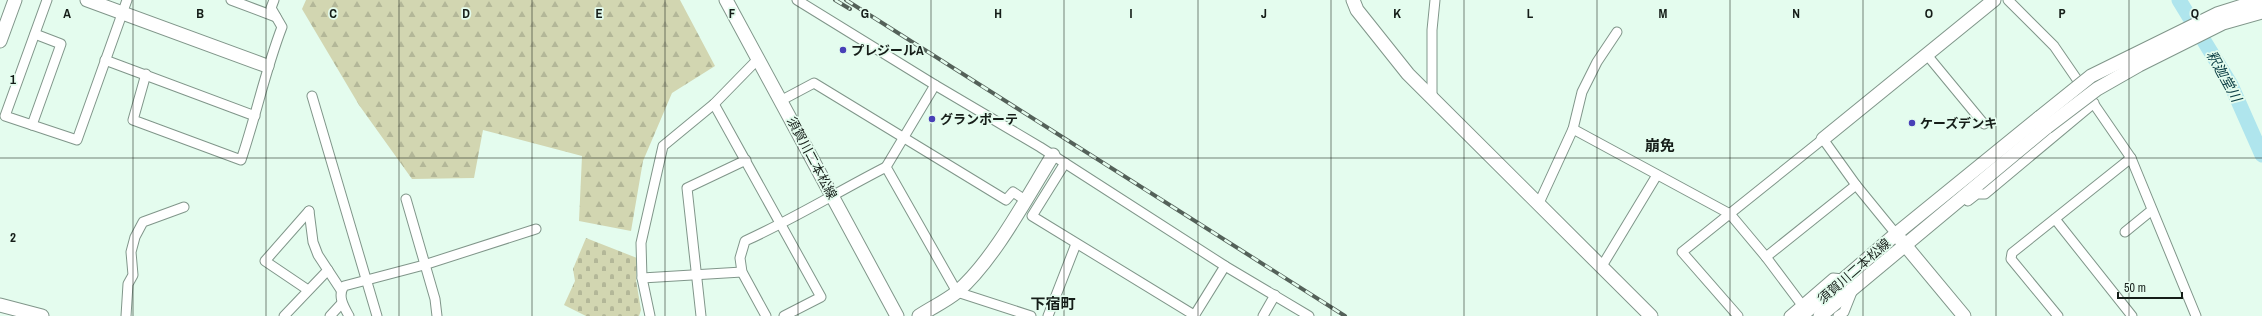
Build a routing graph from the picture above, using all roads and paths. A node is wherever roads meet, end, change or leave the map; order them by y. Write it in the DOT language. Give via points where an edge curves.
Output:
graph roads {
  1 [pos="15,0"];
  2 [pos="47,0"];
  3 [pos="87,0"];
  4 [pos="127,0"];
  5 [pos="231,0"];
  6 [pos="274,0"];
  7 [pos="726,0"];
  8 [pos="798,0"];
  9 [pos="1352,0"];
  10 [pos="1435,0"];
  11 [pos="1994,0"];
  12 [pos="2008,0"];
  13 [pos="2255,0"];
  14 [pos="2262,12"];
  15 [pos="122,13"];
  16 [pos="276,17"];
  17 [pos="1616,32"];
  18 [pos="34,34"];
  19 [pos="0,41"];
  20 [pos="1927,55"];
  21 [pos="758,59"];
  22 [pos="105,60"];
  23 [pos="267,66"];
  24 [pos="146,74"];
  25 [pos="935,85"];
  26 [pos="312,96"];
  27 [pos="1432,97"];
  28 [pos="782,100"];
  29 [pos="714,104"];
  30 [pos="2094,104"];
  31 [pos="256,116"];
  32 [pos="2044,122"];
  33 [pos="1984,124"];
  34 [pos="32,125"];
  35 [pos="1573,129"];
  36 [pos="904,137"];
  37 [pos="1823,139"];
  38 [pos="1053,155"];
  39 [pos="2131,158"];
  40 [pos="746,160"];
  41 [pos="1065,163"];
  42 [pos="886,167"];
  43 [pos="1657,175"];
  44 [pos="1856,185"];
  45 [pos="832,194"];
  46 [pos="406,199"];
  47 [pos="1025,200"];
  48 [pos="1539,203"];
  49 [pos="184,207"];
  50 [pos="2152,210"];
  51 [pos="1730,214"];
  52 [pos="1936,218"];
  53 [pos="2055,218"];
  54 [pos="781,225"];
  55 [pos="1926,227"];
  56 [pos="536,229"];
  57 [pos="2125,232"];
  58 [pos="1900,240"];
  59 [pos="1076,244"];
  60 [pos="1766,257"];
  61 [pos="424,266"];
  62 [pos="1225,266"];
  63 [pos="1602,266"];
  64 [pos="328,270"];
  65 [pos="742,272"];
  66 [pos="696,274"];
  67 [pos="642,278"];
  68 [pos="367,279"];
  69 [pos="1843,279"];
  70 [pos="308,290"];
  71 [pos="341,290"];
  72 [pos="957,292"];
  73 [pos="1275,295"];
  74 [pos="342,303"];
  75 [pos="0,305"];
  76 [pos="1801,310"];
  77 [pos="1835,311"];
  78 [pos="42,316"];
  79 [pos="126,316"];
  80 [pos="284,316"];
  81 [pos="330,316"];
  82 [pos="349,316"];
  83 [pos="377,316"];
  84 [pos="437,316"];
  85 [pos="650,316"];
  86 [pos="701,316"];
  87 [pos="766,316"];
  88 [pos="784,316"];
  89 [pos="897,316"];
  90 [pos="919,316"];
  91 [pos="1031,316"];
  92 [pos="1048,316"];
  93 [pos="1194,316"];
  94 [pos="1263,316"];
  95 [pos="1309,316"];
  96 [pos="1651,316"];
  97 [pos="1738,316"];
  98 [pos="1789,316"];
  99 [pos="1820,316"];
  100 [pos="1964,316"];
  101 [pos="2058,316"];
  102 [pos="2132,316"];
  103 [pos="2196,316"];
  1 -- 19 [label="street"];
  2 -- 18 [label="street"];
  3 -- 15 [label="street"];
  4 -- 15 [label="street"];
  5 -- 16 [label="street"];
  6 -- 16 [label="street" via="272,8"];
  7 -- 21 [label="street, 須賀川二本松線"];
  8 -- 25 [label="street"];
  9 -- 27 [label="street" via="1386,48"];
  10 -- 27 [label="street" via="1432,30"];
  11 -- 20 [label="street"];
  12 -- 30 [label="street" via="2054,46"];
  13 -- 32 [label="street, bridge" via="2217,14 2091,76"];
  14 -- 32 [label="street, bridge" via="2224,23 2138,65"];
  15 -- 22 [label="street"];
  15 -- 23 [label="street"];
  16 -- 23 [label="street" via="282,27"];
  17 -- 35 [label="street" via="1582,92"];
  18 -- 34 [label="street" via="61,44"];
  18 -- 34 [label="street" via="5,116"];
  20 -- 33 [label="street"];
  20 -- 37 [label="street"];
  21 -- 28 [label="street, 須賀川二本松線"];
  21 -- 29 [label="street"];
  22 -- 24 [label="street"];
  22 -- 34 [label="street" via="77,140"];
  23 -- 31 [label="street"];
  24 -- 31 [label="street"];
  24 -- 31 [label="street" via="133,120 241,160"];
  25 -- 36 [label="street"];
  25 -- 38 [label="street"];
  26 -- 68 [label="street"];
  27 -- 48 [label="street"];
  28 -- 36 [label="street" via="814,83"];
  28 -- 45 [label="street, 須賀川二本松線"];
  29 -- 40 [label="street"];
  29 -- 67 [label="street" via="663,146 641,243"];
  30 -- 39 [label="street"];
  30 -- 55 [label="street" via="1985,194 1977,194 1933,230"];
  32 -- 52 [label="street"];
  32 -- 58 [label="street"];
  35 -- 43 [label="street"];
  35 -- 48 [label="street"];
  36 -- 42 [label="street"];
  36 -- 47 [label="street" via="1006,200 1013,192"];
  37 -- 44 [label="street"];
  37 -- 51 [label="street"];
  38 -- 41 [label="street"];
  38 -- 47 [label="street"];
  39 -- 50 [label="street"];
  39 -- 53 [label="street"];
  40 -- 54 [label="street"];
  40 -- 66 [label="street" via="687,188"];
  41 -- 59 [label="street" via="1032,216"];
  41 -- 62 [label="street"];
  42 -- 45 [label="street"];
  42 -- 72 [label="street"];
  43 -- 51 [label="street"];
  43 -- 63 [label="street"];
  44 -- 58 [label="street"];
  44 -- 60 [label="street"];
  45 -- 54 [label="street"];
  45 -- 89 [label="street, 須賀川二本松線"];
  46 -- 61 [label="street"];
  47 -- 72 [label="street" via="998,243"];
  48 -- 63 [label="street"];
  49 -- 79 [label="street" via="143,222 135,237 131,252 134,275 128,284"];
  50 -- 57 [label="street"];
  50 -- 103 [label="street"];
  51 -- 60 [label="street"];
  51 -- 97 [label="street" via="1682,252"];
  52 -- 55 [label="street"];
  52 -- 58 [label="street" via="1920,223"];
  53 -- 101 [label="street" via="2012,253 2011,259"];
  53 -- 102 [label="street"];
  54 -- 65 [label="street" via="745,241 740,258"];
  54 -- 88 [label="street" via="821,297"];
  55 -- 58 [label="street"];
  56 -- 61 [label="street"];
  58 -- 69 [label="street, 須賀川二本松線" via="1873,264 1860,265"];
  58 -- 77 [label="street, 須賀川二本松線"];
  58 -- 100 [label="street, 須賀川二本松線"];
  59 -- 92 [label="street"];
  59 -- 93 [label="street"];
  60 -- 76 [label="street"];
  61 -- 68 [label="street"];
  61 -- 84 [label="street" via="435,299"];
  62 -- 73 [label="street"];
  62 -- 93 [label="street"];
  63 -- 96 [label="street"];
  64 -- 70 [label="street"];
  64 -- 70 [label="street" via="313,242 309,211 264,261"];
  64 -- 71 [label="street"];
  65 -- 66 [label="street"];
  65 -- 87 [label="street"];
  66 -- 67 [label="street"];
  66 -- 86 [label="street"];
  67 -- 85 [label="street"];
  68 -- 71 [label="street" via="344,286"];
  68 -- 83 [label="street"];
  69 -- 76 [label="street, 須賀川二本松線"];
  69 -- 76 [label="street" via="1833,278"];
  70 -- 80 [label="street"];
  71 -- 74 [label="street"];
  72 -- 90 [label="street"];
  72 -- 91 [label="street"];
  73 -- 94 [label="street"];
  73 -- 95 [label="street"];
  74 -- 81 [label="street"];
  74 -- 82 [label="street"];
  75 -- 78 [label="street"];
  76 -- 98 [label="street"];
  77 -- 99 [label="street, 須賀川二本松線"];
}
